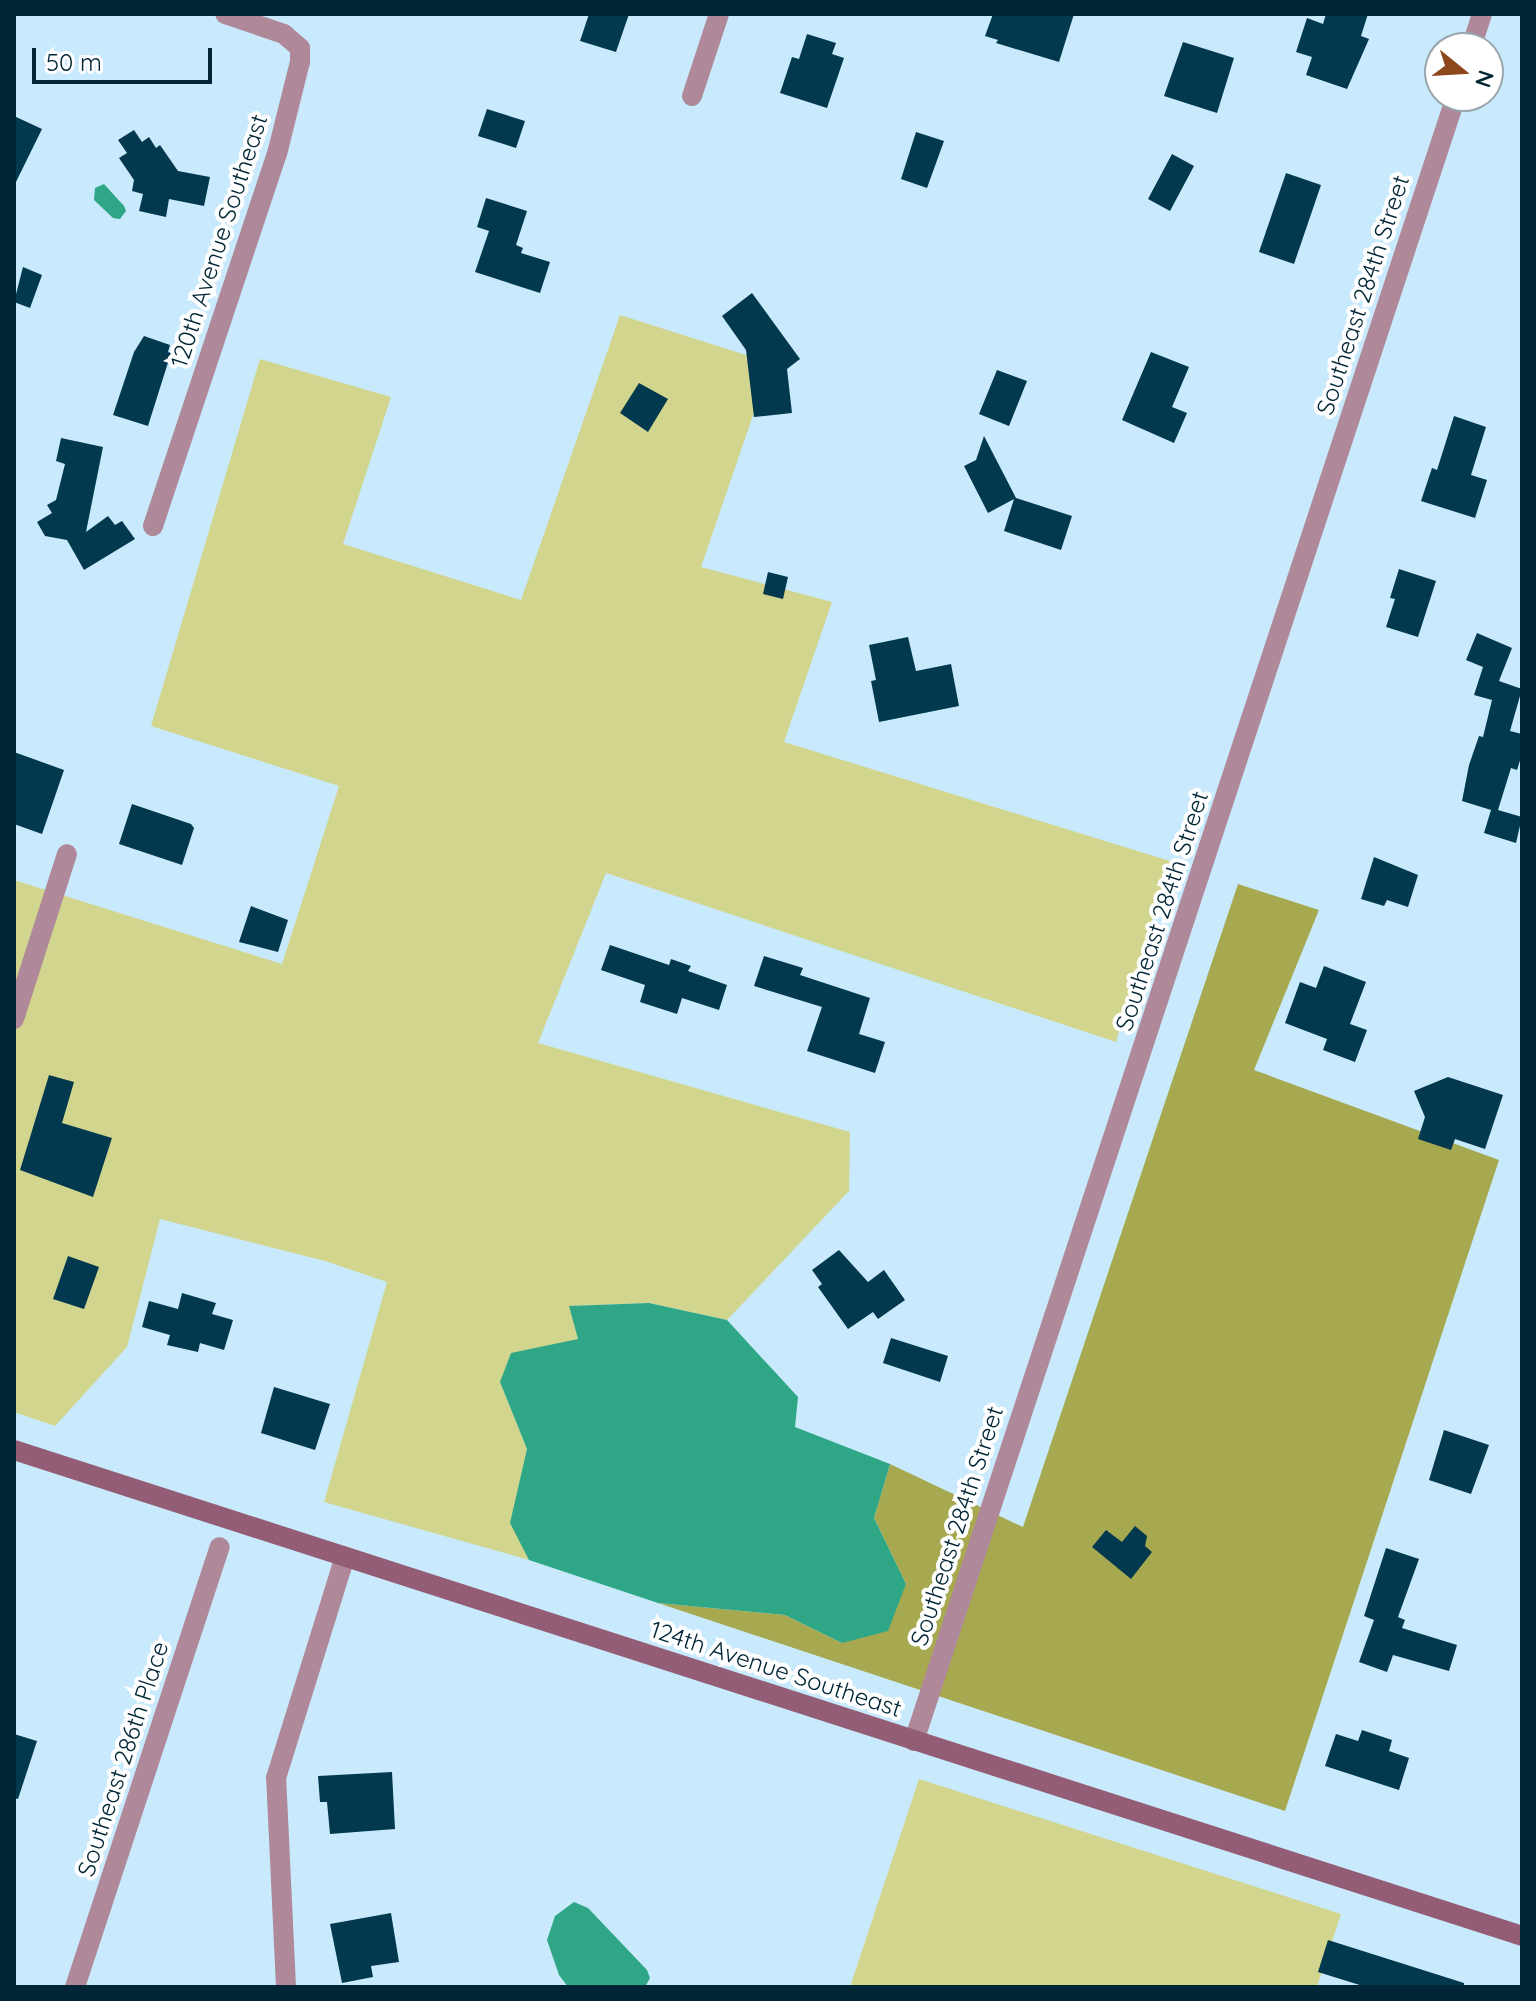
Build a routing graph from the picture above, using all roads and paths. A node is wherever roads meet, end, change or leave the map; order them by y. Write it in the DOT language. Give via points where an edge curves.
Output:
graph roads {
  1 [pos="225,14"];
  2 [pos="719,14"];
  3 [pos="692,96"];
  4 [pos="1451,112"];
  5 [pos="153,526"];
  6 [pos="67,854"];
  7 [pos="14,1019"];
  8 [pos="14,1450"];
  9 [pos="220,1547"];
  10 [pos="345,1557"];
  11 [pos="914,1741"];
  12 [pos="1522,1936"];
  13 [pos="75,1987"];
  14 [pos="286,1987"];
  1 -- 5 [label="street, 120th Avenue Southeast" via="284,34 300,48 300,62 277,154"];
  2 -- 3 [label="street"];
  4 -- 11 [label="street, Southeast 284th Street"];
  6 -- 7 [label="street"];
  8 -- 10 [label="street, 124th Avenue Southeast"];
  9 -- 13 [label="street, Southeast 286th Place"];
  10 -- 11 [label="street, 124th Avenue Southeast"];
  10 -- 14 [label="street" via="276,1778"];
  11 -- 12 [label="street, 124th Avenue Southeast"];
}
